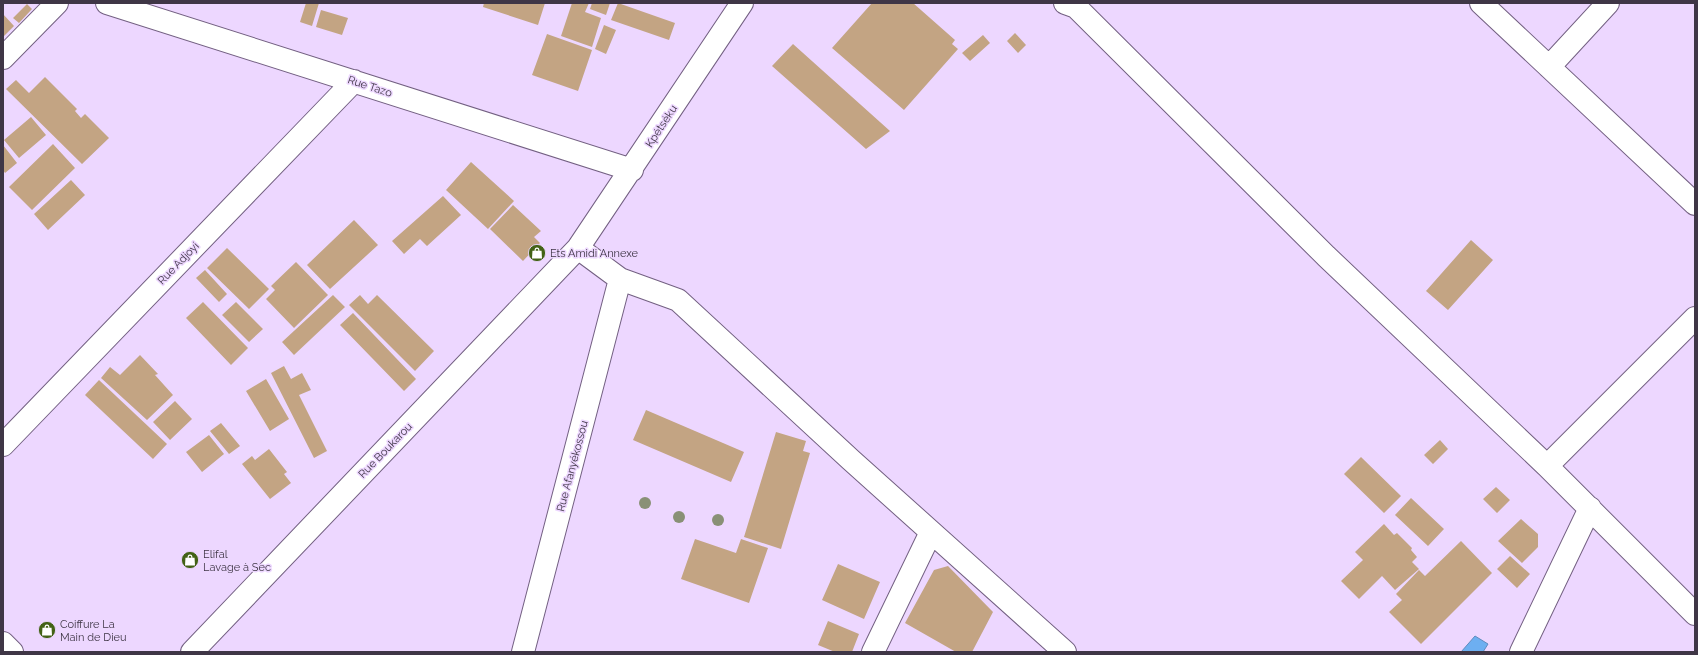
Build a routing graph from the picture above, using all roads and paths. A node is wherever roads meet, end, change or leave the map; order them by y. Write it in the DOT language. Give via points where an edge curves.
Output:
graph roads {
  1 [pos="57,3"];
  2 [pos="107,3"];
  3 [pos="742,3"];
  4 [pos="1481,3"];
  5 [pos="1608,3"];
  6 [pos="1073,4"];
  7 [pos="3,58"];
  8 [pos="1549,67"];
  9 [pos="354,81"];
  10 [pos="632,170"];
  11 [pos="1695,204"];
  12 [pos="578,248"];
  13 [pos="620,279"];
  14 [pos="1695,318"];
  15 [pos="3,445"];
  16 [pos="1547,466"];
  17 [pos="1590,508"];
  18 [pos="931,532"];
  19 [pos="1695,614"];
  20 [pos="3,643"];
  21 [pos="12,652"];
  22 [pos="192,652"];
  23 [pos="523,652"];
  24 [pos="873,652"];
  25 [pos="1065,652"];
  26 [pos="1521,652"];
  1 -- 7 [label="street"];
  2 -- 9 [label="street, Rue Tazo"];
  3 -- 10 [label="street, Kpétséku"];
  4 -- 8 [label="street"];
  5 -- 8 [label="street"];
  6 -- 16 [label="street" via="1326,256"];
  8 -- 11 [label="street"];
  9 -- 10 [label="street, Rue Tazo"];
  9 -- 15 [label="street, Rue Adjoyi"];
  10 -- 12 [label="street, Kpétséku"];
  12 -- 13 [label="street"];
  12 -- 22 [label="street, Rue Boukarou"];
  13 -- 18 [label="street" via="678,300"];
  13 -- 23 [label="street, Rue Afanyékossou"];
  14 -- 16 [label="street"];
  16 -- 17 [label="street"];
  17 -- 19 [label="street"];
  17 -- 26 [label="street"];
  18 -- 24 [label="street"];
  18 -- 25 [label="street"];
  20 -- 21 [label="street"];
}
